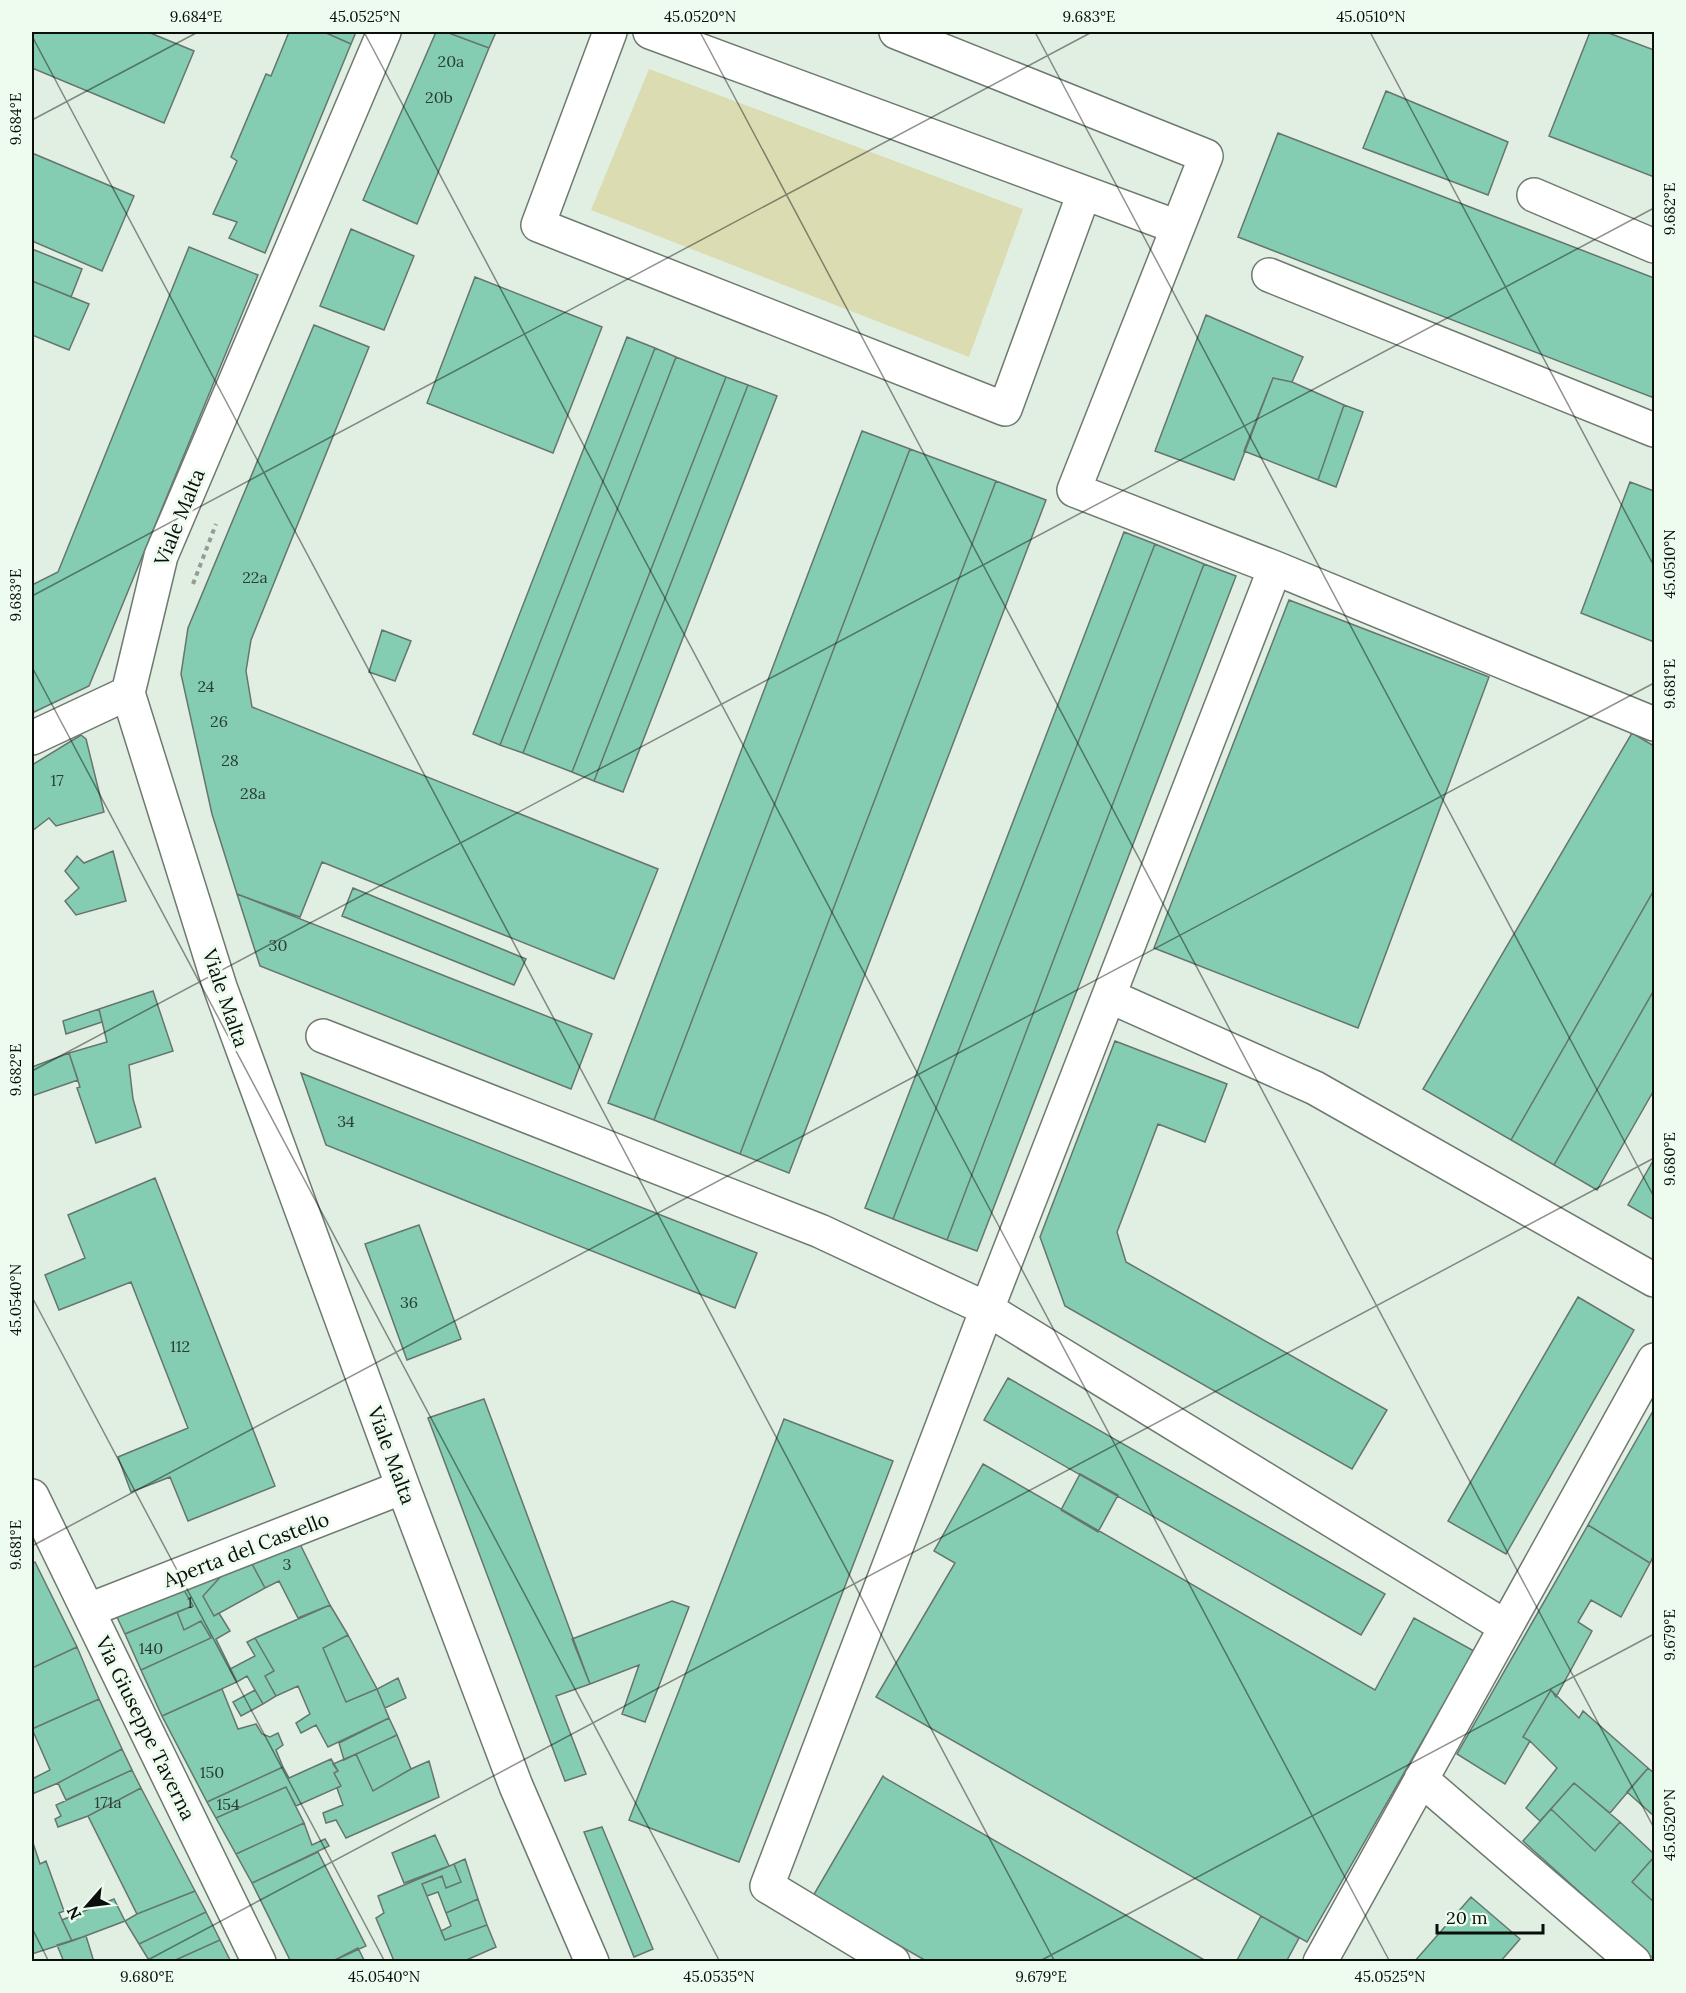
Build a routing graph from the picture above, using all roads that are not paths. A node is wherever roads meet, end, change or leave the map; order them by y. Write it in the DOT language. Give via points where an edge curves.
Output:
graph roads {
  1 [pos="384,32"];
  2 [pos="610,32"];
  3 [pos="650,32"];
  4 [pos="896,32"];
  5 [pos="1084,193"];
  6 [pos="1534,195"];
  7 [pos="1177,227"];
  8 [pos="1654,246"];
  9 [pos="1269,275"];
  10 [pos="1654,430"];
  11 [pos="1275,568"];
  12 [pos="128,693"];
  13 [pos="1654,721"];
  14 [pos="32,738"];
  15 [pos="1108,996"];
  16 [pos="323,1036"];
  17 [pos="1654,1280"];
  18 [pos="987,1309"];
  19 [pos="1654,1360"];
  20 [pos="403,1487"];
  21 [pos="32,1496"];
  22 [pos="89,1610"];
  23 [pos="1506,1627"];
  24 [pos="1421,1779"];
  25 [pos="260,1962"];
  26 [pos="592,1962"];
  27 [pos="893,1962"];
  28 [pos="1320,1962"];
  29 [pos="1634,1962"];
  1 -- 12 [label="street, Viale Malta" via="161,556"];
  2 -- 5 [label="street" via="538,225 1005,409"];
  3 -- 5 [label="street"];
  4 -- 7 [label="street" via="1206,156"];
  5 -- 7 [label="street"];
  6 -- 8 [label="street"];
  7 -- 11 [label="street" via="1074,490"];
  9 -- 10 [label="street"];
  11 -- 13 [label="street"];
  11 -- 15 [label="street"];
  12 -- 14 [label="street"];
  12 -- 20 [label="street, Viale Malta" via="220,987"];
  15 -- 17 [label="street" via="1315,1088"];
  15 -- 18 [label="street"];
  16 -- 18 [label="street" via="820,1231"];
  18 -- 23 [label="street"];
  18 -- 27 [label="street" via="767,1886"];
  19 -- 23 [label="street"];
  20 -- 22 [label="street, Aperta del Castello"];
  20 -- 26 [label="street, Viale Malta" via="516,1786"];
  21 -- 22 [label="street, Via Giuseppe Taverna"];
  22 -- 25 [label="street, Via Giuseppe Taverna"];
  23 -- 24 [label="street"];
  24 -- 28 [label="street"];
  24 -- 29 [label="street"];
}
